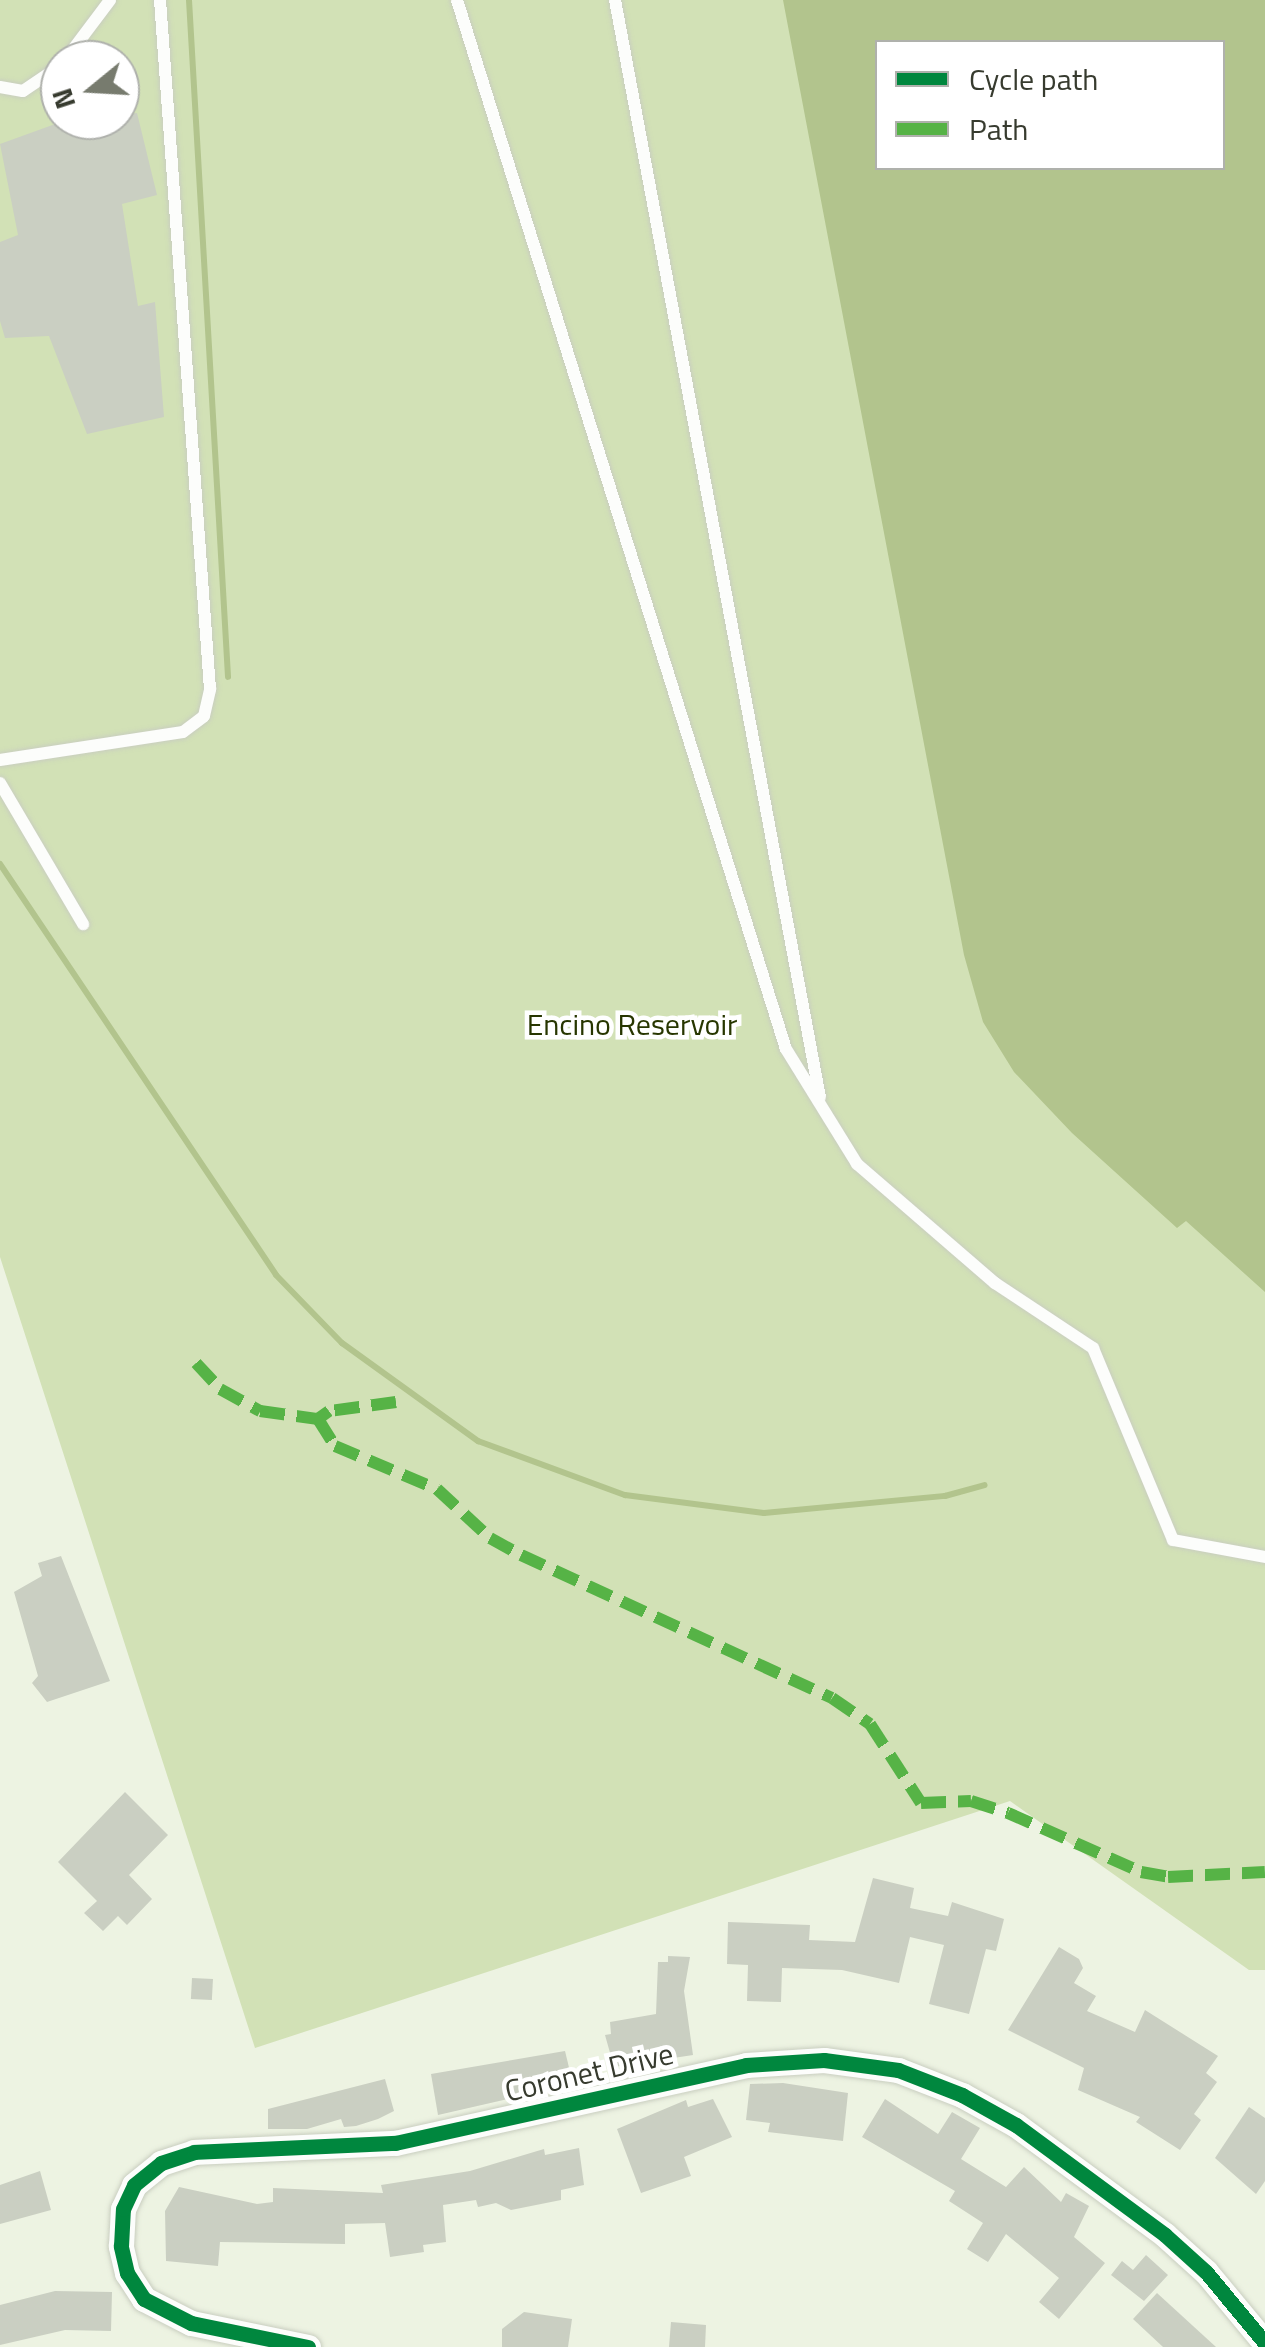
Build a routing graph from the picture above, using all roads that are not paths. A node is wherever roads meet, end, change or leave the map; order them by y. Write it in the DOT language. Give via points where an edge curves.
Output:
graph roads {
  1 [pos="110,0"];
  2 [pos="160,0"];
  3 [pos="458,0"];
  4 [pos="615,0"];
  5 [pos="80,40"];
  6 [pos="40,80"];
  7 [pos="0,87"];
  8 [pos="0,760"];
  9 [pos="0,783"];
  10 [pos="83,924"];
  11 [pos="823,1110"];
  12 [pos="1265,1557"];
  13 [pos="1265,2343"];
  14 [pos="308,2347"];
  1 -- 5 [label="lane"];
  2 -- 8 [label="lane" via="207,702 204,716 183,732"];
  3 -- 11 [label="lane" via="786,1049"];
  4 -- 11 [label="lane"];
  6 -- 7 [label="lane" via="22,92"];
  9 -- 10 [label="lane"];
  11 -- 12 [label="lane" via="858,1164 889,1195 995,1283 1093,1348 1173,1540"];
  13 -- 14 [label="street, Coronet Drive" via="1179,2248 1016,2125 898,2070 824,2060 746,2064 395,2144 194,2152 161,2163 134,2185 123,2210 120,2246 126,2273 144,2299 191,2323"];
}
